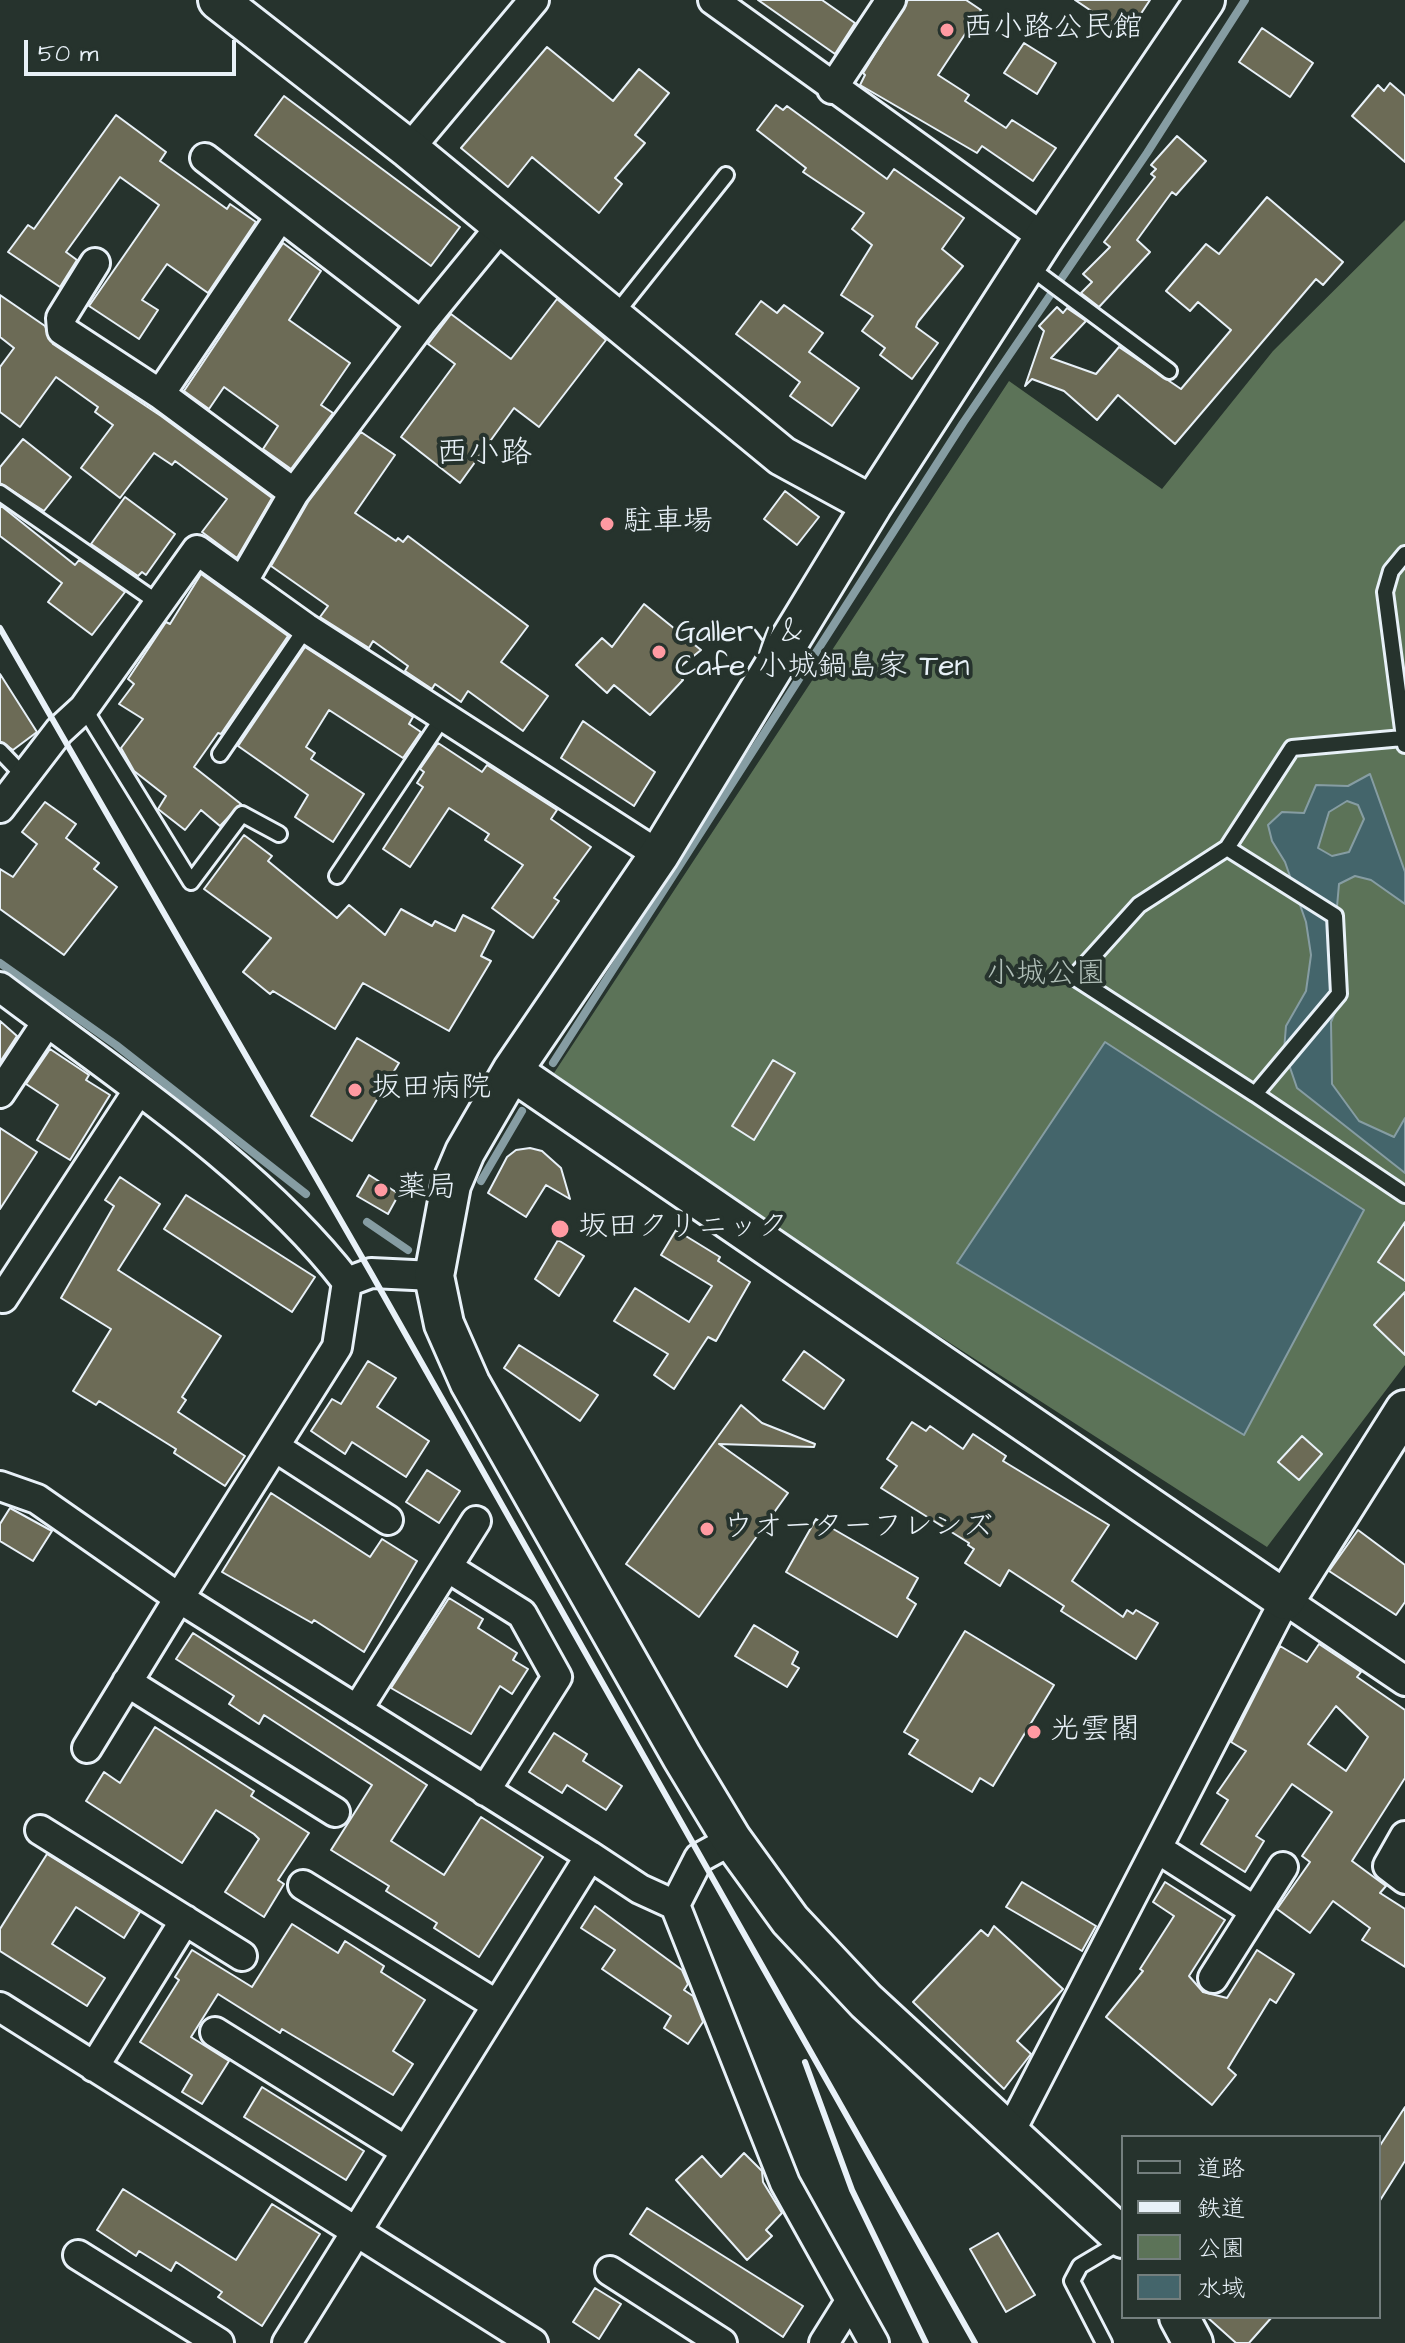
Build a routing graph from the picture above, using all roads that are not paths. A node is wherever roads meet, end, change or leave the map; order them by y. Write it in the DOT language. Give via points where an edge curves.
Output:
graph roads {
  1 [pos="218,0"];
  2 [pos="534,0"];
  3 [pos="713,0"];
  4 [pos="891,0"];
  5 [pos="1205,0"];
  6 [pos="832,89"];
  7 [pos="409,149"];
  8 [pos="205,158"];
  9 [pos="726,175"];
  10 [pos="280,217"];
  11 [pos="502,225"];
  12 [pos="1035,251"];
  13 [pos="95,263"];
  14 [pos="613,317"];
  15 [pos="421,324"];
  16 [pos="1169,371"];
  17 [pos="160,394"];
  18 [pos="0,493"];
  19 [pos="294,493"];
  20 [pos="872,505"];
  21 [pos="1405,554"];
  22 [pos="243,581"];
  23 [pos="157,602"];
  24 [pos="306,628"];
  25 [pos="84,708"];
  26 [pos="443,717"];
  27 [pos="1404,741"];
  28 [pos="0,751"];
  29 [pos="220,754"];
  30 [pos="24,776"];
  31 [pos="0,808"];
  32 [pos="279,834"];
  33 [pos="1227,848"];
  34 [pos="659,855"];
  35 [pos="337,876"];
  36 [pos="0,987"];
  37 [pos="47,1022"];
  38 [pos="512,1071"];
  39 [pos="138,1091"];
  40 [pos="0,1093"];
  41 [pos="1255,1094"];
  42 [pos="1405,1195"];
  43 [pos="434,1276"];
  44 [pos="347,1282"];
  45 [pos="0,1295"];
  46 [pos="1405,1410"];
  47 [pos="275,1447"];
  48 [pos="0,1486"];
  49 [pos="388,1520"];
  50 [pos="476,1521"];
  51 [pos="447,1567"];
  52 [pos="179,1598"];
  53 [pos="1285,1600"];
  54 [pos="1405,1681"];
  55 [pos="127,1682"];
  56 [pos="357,1710"];
  57 [pos="87,1748"];
  58 [pos="485,1791"];
  59 [pos="335,1812"];
  60 [pos="40,1830"];
  61 [pos="1405,1836"];
  62 [pos="732,1840"];
  63 [pos="1158,1849"];
  64 [pos="590,1856"];
  65 [pos="1283,1867"];
  66 [pos="1405,1879"];
  67 [pos="303,1885"];
  68 [pos="675,1905"];
  69 [pos="1255,1911"];
  70 [pos="185,1920"];
  71 [pos="242,1956"];
  72 [pos="1213,1978"];
  73 [pos="497,2005"];
  74 [pos="0,2007"];
  75 [pos="215,2032"];
  76 [pos="94,2067"];
  77 [pos="1010,2132"];
  78 [pos="406,2151"];
  79 [pos="354,2234"];
  80 [pos="1121,2237"];
  81 [pos="1121,2240"];
  82 [pos="78,2255"];
  83 [pos="610,2271"];
  84 [pos="849,2303"];
  85 [pos="1180,2319"];
  86 [pos="219,2343"];
  87 [pos="287,2343"];
  88 [pos="533,2343"];
  89 [pos="722,2343"];
  90 [pos="824,2343"];
  91 [pos="874,2343"];
  92 [pos="1104,2343"];
  93 [pos="1193,2343"];
  1 -- 7 [label="street"];
  2 -- 7 [label="street"];
  3 -- 6 [label="street"];
  4 -- 6 [label="street"];
  5 -- 12 [label="street"];
  6 -- 12 [label="street"];
  7 -- 11 [label="street"];
  8 -- 10 [label="street"];
  9 -- 14 [label="lane"];
  10 -- 15 [label="street"];
  10 -- 17 [label="street"];
  11 -- 14 [label="street"];
  11 -- 15 [label="street"];
  12 -- 16 [label="lane"];
  12 -- 20 [label="street"];
  13 -- 17 [label="street" via="61,318 62,330"];
  14 -- 20 [label="street" via="782,456"];
  15 -- 19 [label="street"];
  17 -- 19 [label="street"];
  18 -- 23 [label="lane"];
  19 -- 22 [label="street"];
  20 -- 34 [label="street"];
  21 -- 27 [label="lane" via="1391,571 1385,592"];
  22 -- 23 [label="street" via="197,550"];
  22 -- 24 [label="street"];
  23 -- 25 [label="street"];
  24 -- 26 [label="street"];
  24 -- 29 [label="lane"];
  25 -- 30 [label="street"];
  25 -- 32 [label="lane" via="191,882 242,814"];
  26 -- 34 [label="street"];
  26 -- 35 [label="lane"];
  27 -- 33 [label="lane" via="1292,748"];
  28 -- 30 [label="lane"];
  30 -- 31 [label="street"];
  33 -- 41 [label="lane" via="1335,916 1339,994"];
  33 -- 41 [label="lane" via="1139,905 1074,977"];
  34 -- 38 [label="street"];
  36 -- 37 [label="street"];
  37 -- 39 [label="street"];
  37 -- 40 [label="street"];
  38 -- 43 [label="street" via="451,1185"];
  38 -- 53 [label="street"];
  39 -- 44 [label="street" via="317,1243"];
  39 -- 45 [label="street" via="3,1298"];
  41 -- 42 [label="lane"];
  43 -- 44 [label="street" via="371,1273"];
  43 -- 62 [label="street" via="444,1324 470,1383"];
  44 -- 47 [label="street" via="337,1347"];
  46 -- 53 [label="street"];
  47 -- 49 [label="street"];
  47 -- 52 [label="street"];
  48 -- 52 [label="street" via="37,1499"];
  50 -- 51 [label="street"];
  51 -- 56 [label="street"];
  51 -- 58 [label="street" via="522,1614 557,1677"];
  52 -- 55 [label="street"];
  52 -- 56 [label="street"];
  53 -- 54 [label="street"];
  53 -- 63 [label="street"];
  55 -- 57 [label="street"];
  55 -- 59 [label="street"];
  56 -- 58 [label="street"];
  58 -- 64 [label="street"];
  60 -- 70 [label="street"];
  61 -- 66 [label="street" via="1388,1866"];
  62 -- 68 [label="street" via="699,1858"];
  62 -- 77 [label="street" via="790,1920 866,2001"];
  63 -- 69 [label="street"];
  63 -- 77 [label="street"];
  64 -- 68 [label="street"];
  64 -- 73 [label="street"];
  65 -- 69 [label="street"];
  67 -- 73 [label="street"];
  68 -- 84 [label="street" via="785,2183"];
  69 -- 72 [label="street"];
  70 -- 71 [label="street"];
  70 -- 76 [label="street"];
  73 -- 78 [label="street"];
  74 -- 76 [label="street"];
  75 -- 78 [label="street"];
  76 -- 79 [label="street"];
  77 -- 80 [label="street"];
  78 -- 79 [label="street"];
  79 -- 87 [label="street"];
  79 -- 88 [label="street"];
  81 -- 92 [label="lane" via="1080,2266 1072,2281"];
  82 -- 86 [label="street"];
  83 -- 89 [label="street"];
  84 -- 90 [label="street"];
  84 -- 91 [label="street"];
  85 -- 93 [label="street"];
}
